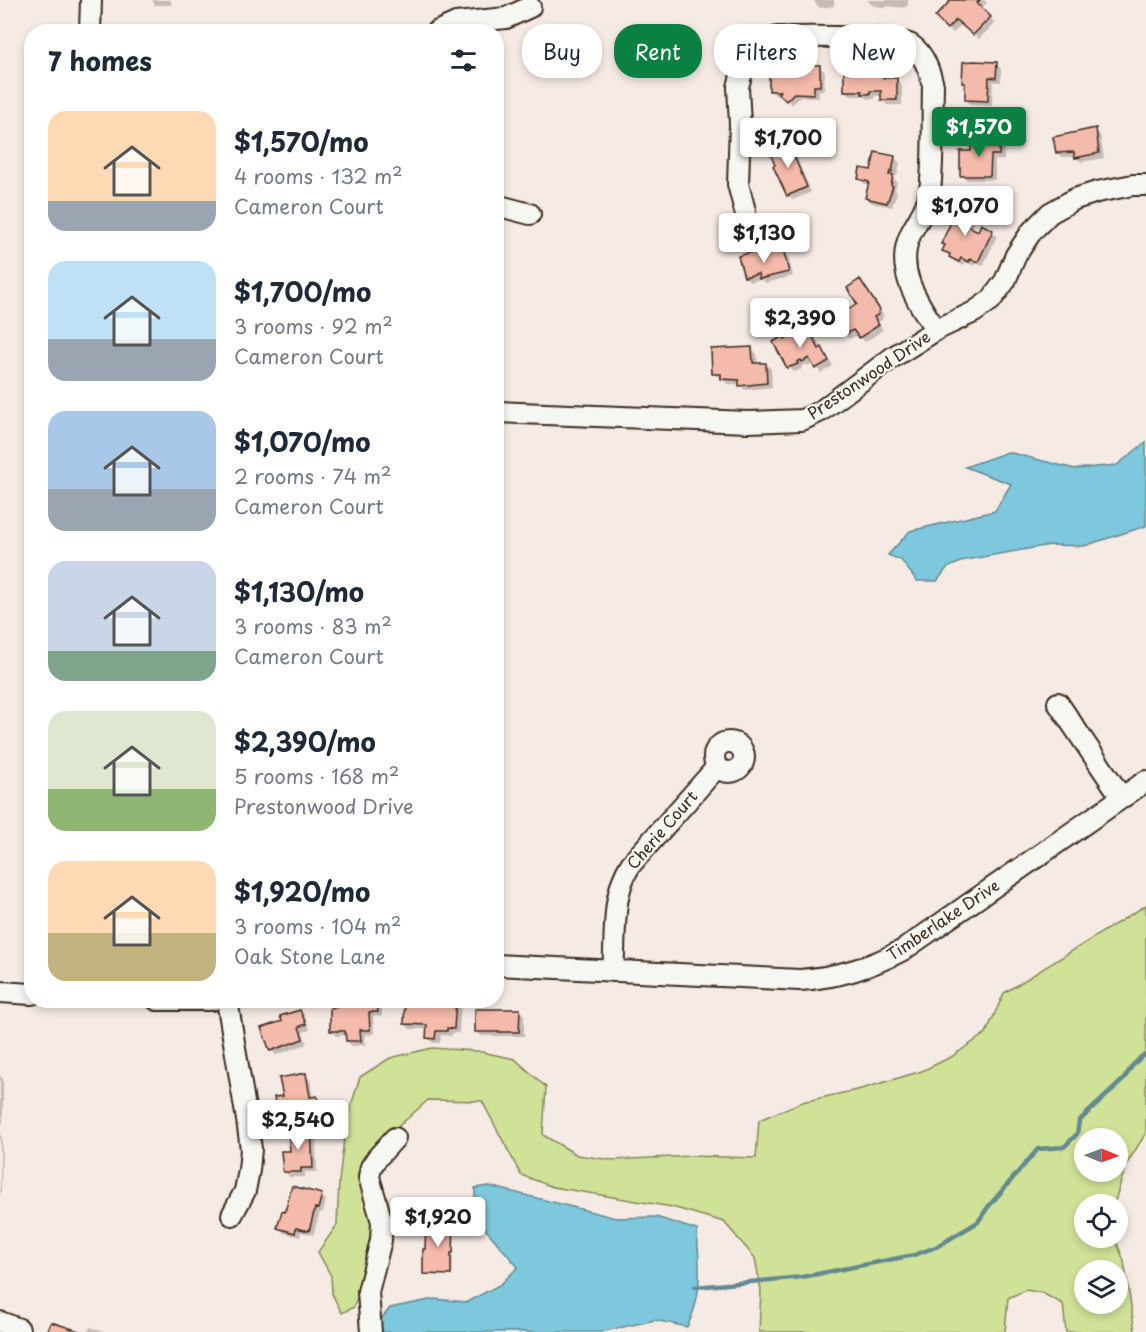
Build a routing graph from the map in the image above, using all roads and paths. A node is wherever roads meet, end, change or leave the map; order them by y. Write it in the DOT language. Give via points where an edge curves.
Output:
graph roads {
  1 [pos="91,0"];
  2 [pos="530,7"];
  3 [pos="90,24"];
  4 [pos="454,24"];
  5 [pos="1146,185"];
  6 [pos="504,207"];
  7 [pos="746,211"];
  8 [pos="530,214"];
  9 [pos="936,330"];
  10 [pos="504,412"];
  11 [pos="1058,703"];
  12 [pos="717,767"];
  13 [pos="1146,781"];
  14 [pos="1122,798"];
  15 [pos="504,965"];
  16 [pos="613,970"];
  17 [pos="0,992"];
  18 [pos="24,994"];
  19 [pos="228,1008"];
  20 [pos="395,1138"];
  21 [pos="232,1215"];
  22 [pos="0,1322"];
  23 [pos="18,1332"];
  24 [pos="370,1332"];
  1 -- 3 [label="street"];
  2 -- 4 [label="street" via="506,18"];
  5 -- 9 [label="street, Prestonwood Drive" via="1097,192 1050,213 1032,231 991,300"];
  6 -- 8 [label="street"];
  7 -- 9 [label="street" via="738,184 738,87 747,57 763,41 777,37 888,39 909,44 928,68 933,85 930,193 905,248 905,266 909,284"];
  9 -- 10 [label="street, Prestonwood Drive" via="821,411 802,420 748,422"];
  11 -- 14 [label="street"];
  12 -- 16 [label="street, Cherie Court" via="623,875 618,890"];
  13 -- 14 [label="street, Timberlake Drive"];
  14 -- 16 [label="street, Timberlake Drive" via="903,950 858,971 800,980"];
  15 -- 16 [label="street, Timberlake Drive"];
  17 -- 18 [label="street"];
  19 -- 21 [label="street" via="250,1149 245,1191"];
  20 -- 24 [label="street" via="371,1167 369,1178 382,1222 368,1292"];
  22 -- 23 [label="street" via="19,1329"];
}
